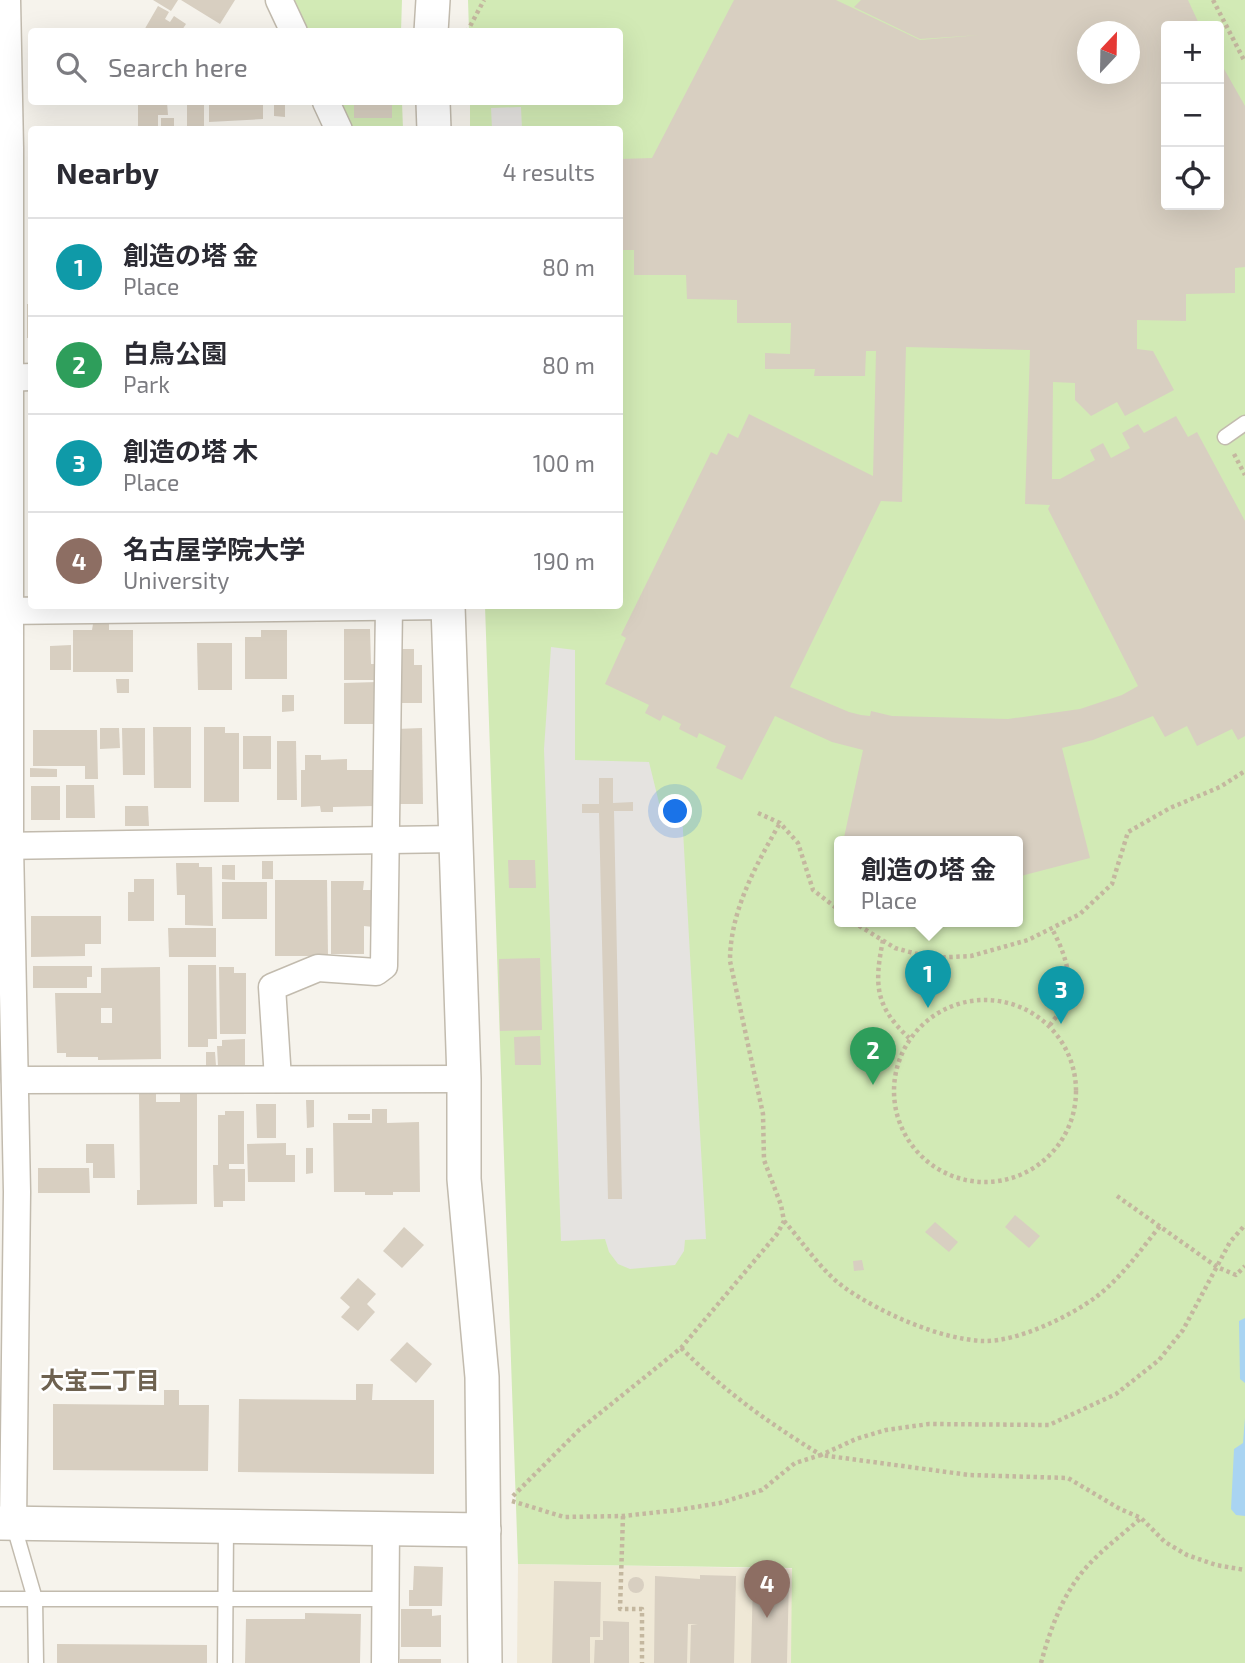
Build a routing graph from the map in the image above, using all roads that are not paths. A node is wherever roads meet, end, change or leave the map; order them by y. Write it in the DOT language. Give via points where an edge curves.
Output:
graph roads {
  1 [pos="7,0"];
  2 [pos="279,0"];
  3 [pos="433,0"];
  4 [pos="292,28"];
  5 [pos="431,28"];
  6 [pos="328,105"];
  7 [pos="433,105"];
  8 [pos="338,126"];
  9 [pos="434,126"];
  10 [pos="14,148"];
  11 [pos="13,378"];
  12 [pos="1245,423"];
  13 [pos="1224,437"];
  14 [pos="159,609"];
  15 [pos="389,609"];
  16 [pos="448,609"];
  17 [pos="5,611"];
  18 [pos="457,839"];
  19 [pos="386,841"];
  20 [pos="5,846"];
  21 [pos="6,966"];
  22 [pos="278,1079"];
  23 [pos="464,1079"];
  24 [pos="7,1080"];
  25 [pos="8,1191"];
  26 [pos="7,1523"];
  27 [pos="226,1526"];
  28 [pos="386,1527"];
  29 [pos="484,1530"];
  30 [pos="0,1598"];
  31 [pos="35,1599"];
  32 [pos="225,1599"];
  33 [pos="386,1599"];
  34 [pos="36,1663"];
  35 [pos="225,1663"];
  36 [pos="385,1663"];
  37 [pos="485,1663"];
  1 -- 10 [label="street"];
  2 -- 4 [label="street"];
  3 -- 5 [label="street"];
  6 -- 8 [label="street"];
  7 -- 9 [label="street"];
  10 -- 11 [label="street"];
  11 -- 17 [label="street"];
  12 -- 13 [label="lane"];
  14 -- 17 [label="street"];
  15 -- 19 [label="street"];
  16 -- 18 [label="street"];
  17 -- 20 [label="street"];
  18 -- 19 [label="street"];
  18 -- 23 [label="street"];
  19 -- 20 [label="street"];
  19 -- 22 [label="street" via="384,966 376,972 318,968 272,987"];
  20 -- 21 [label="street"];
  21 -- 24 [label="street"];
  22 -- 23 [label="street"];
  22 -- 24 [label="street"];
  23 -- 29 [label="street" via="463,1148 482,1377"];
  24 -- 25 [label="street"];
  25 -- 26 [label="street"];
  26 -- 27 [label="street"];
  26 -- 31 [label="lane"];
  27 -- 28 [label="street"];
  27 -- 32 [label="lane"];
  28 -- 29 [label="street"];
  28 -- 33 [label="street"];
  29 -- 37 [label="street"];
  30 -- 31 [label="lane"];
  31 -- 32 [label="lane"];
  31 -- 34 [label="lane"];
  32 -- 33 [label="lane"];
  32 -- 35 [label="lane"];
  33 -- 36 [label="street"];
}
